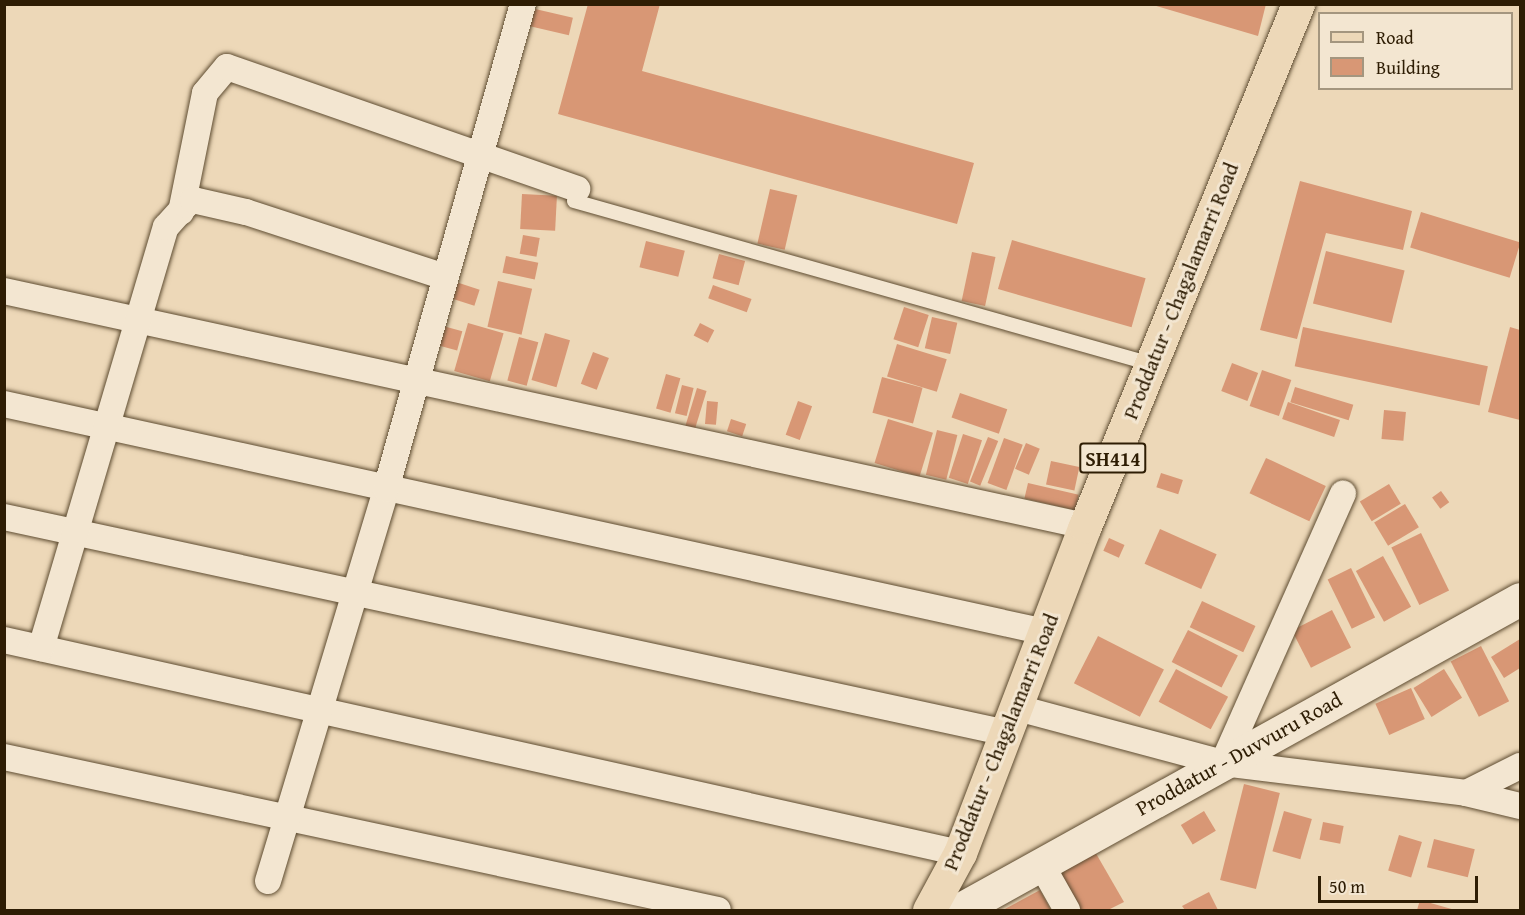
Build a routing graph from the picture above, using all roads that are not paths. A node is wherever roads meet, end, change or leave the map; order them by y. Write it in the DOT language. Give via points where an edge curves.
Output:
graph roads {
  1 [pos="523,4"];
  2 [pos="1298,4"];
  3 [pos="480,153"];
  4 [pos="576,195"];
  5 [pos="181,212"];
  6 [pos="445,277"];
  7 [pos="4,291"];
  8 [pos="140,320"];
  9 [pos="1151,364"];
  10 [pos="417,380"];
  11 [pos="4,404"];
  12 [pos="106,426"];
  13 [pos="386,489"];
  14 [pos="1342,493"];
  15 [pos="4,517"];
  16 [pos="1085,526"];
  17 [pos="73,531"];
  18 [pos="356,590"];
  19 [pos="1521,599"];
  20 [pos="1045,632"];
  21 [pos="4,640"];
  22 [pos="41,648"];
  23 [pos="321,711"];
  24 [pos="1010,720"];
  25 [pos="4,757"];
  26 [pos="1223,763"];
  27 [pos="1521,766"];
  28 [pos="1466,793"];
  29 [pos="1521,806"];
  30 [pos="288,819"];
  31 [pos="960,853"];
  32 [pos="1041,864"];
  33 [pos="268,881"];
  34 [pos="718,910"];
  35 [pos="929,910"];
  36 [pos="959,910"];
  37 [pos="1067,910"];
  1 -- 3 [label="street"];
  2 -- 9 [label="main road, Proddatur - Chagalamarri Road / SH414"];
  3 -- 4 [label="street"];
  3 -- 5 [label="street" via="227,67 205,93"];
  3 -- 6 [label="street"];
  4 -- 9 [label="lane"];
  5 -- 6 [label="street" via="194,200"];
  5 -- 8 [label="street" via="166,227"];
  6 -- 10 [label="street"];
  7 -- 8 [label="street"];
  8 -- 10 [label="street"];
  8 -- 12 [label="street"];
  9 -- 16 [label="main road, Proddatur - Chagalamarri Road / SH414"];
  10 -- 13 [label="street"];
  10 -- 16 [label="street"];
  11 -- 12 [label="street"];
  12 -- 13 [label="street"];
  12 -- 17 [label="street"];
  13 -- 18 [label="street"];
  13 -- 20 [label="street"];
  14 -- 26 [label="street"];
  15 -- 17 [label="street"];
  16 -- 20 [label="main road, Proddatur - Chagalamarri Road / SH414"];
  17 -- 18 [label="street"];
  17 -- 22 [label="street"];
  18 -- 23 [label="street"];
  18 -- 24 [label="street"];
  19 -- 26 [label="main road, Proddatur - Duvvuru Road"];
  20 -- 24 [label="main road, Proddatur - Chagalamarri Road / SH414"];
  21 -- 22 [label="street"];
  22 -- 23 [label="street"];
  23 -- 30 [label="street"];
  23 -- 31 [label="street"];
  24 -- 26 [label="street"];
  24 -- 31 [label="main road, Proddatur - Chagalamarri Road / SH414"];
  25 -- 30 [label="street"];
  26 -- 28 [label="street"];
  26 -- 32 [label="main road, Proddatur - Duvvuru Road"];
  27 -- 28 [label="street"];
  28 -- 29 [label="street"];
  30 -- 33 [label="street"];
  30 -- 34 [label="street"];
  31 -- 35 [label="main road, Proddatur - Chagalamarri Road / SH414"];
  32 -- 36 [label="main road, Proddatur - Duvvuru Road"];
  32 -- 37 [label="street"];
}
